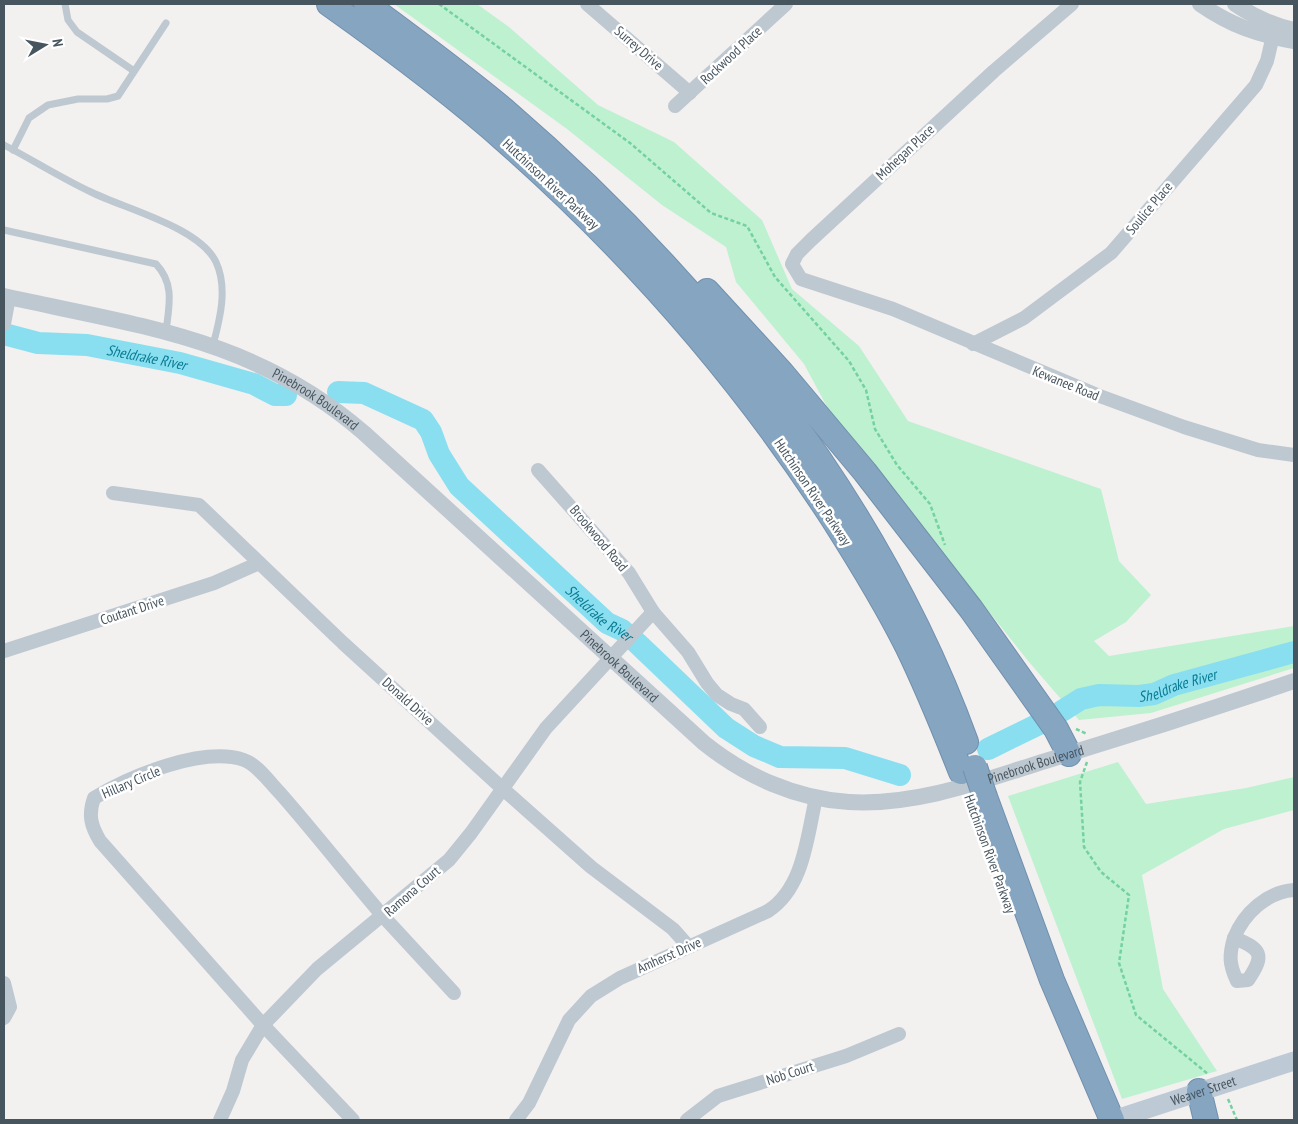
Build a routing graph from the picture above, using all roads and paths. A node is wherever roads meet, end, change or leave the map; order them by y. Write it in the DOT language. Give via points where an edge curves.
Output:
graph roads {
  1 [pos="65,4"];
  2 [pos="329,4"];
  3 [pos="366,4"];
  4 [pos="587,4"];
  5 [pos="786,4"];
  6 [pos="1072,4"];
  7 [pos="1200,4"];
  8 [pos="1235,4"];
  9 [pos="166,23"];
  10 [pos="1294,30"];
  11 [pos="1274,32"];
  12 [pos="1294,41"];
  13 [pos="134,71"];
  14 [pos="690,93"];
  15 [pos="675,106"];
  16 [pos="4,144"];
  17 [pos="13,150"];
  18 [pos="604,202"];
  19 [pos="4,230"];
  20 [pos="844,293"];
  21 [pos="7,297"];
  22 [pos="4,323"];
  23 [pos="166,331"];
  24 [pos="973,344"];
  25 [pos="214,345"];
  26 [pos="1294,455"];
  27 [pos="538,470"];
  28 [pos="113,493"];
  29 [pos="259,563"];
  30 [pos="653,612"];
  31 [pos="4,651"];
  32 [pos="609,657"];
  33 [pos="1294,682"];
  34 [pos="760,727"];
  35 [pos="1069,754"];
  36 [pos="968,770"];
  37 [pos="503,789"];
  38 [pos="816,798"];
  39 [pos="978,799"];
  40 [pos="1294,890"];
  41 [pos="383,916"];
  42 [pos="1234,938"];
  43 [pos="689,946"];
  44 [pos="4,983"];
  45 [pos="454,993"];
  46 [pos="4,1018"];
  47 [pos="263,1024"];
  48 [pos="899,1034"];
  49 [pos="1294,1061"];
  50 [pos="1199,1091"];
  51 [pos="220,1120"];
  52 [pos="352,1120"];
  53 [pos="516,1120"];
  54 [pos="687,1120"];
  55 [pos="1095,1120"];
  56 [pos="1115,1120"];
  57 [pos="1206,1120"];
  1 -- 13 [label="lane" via="68,20 77,32"];
  2 -- 36 [label="highway, Hutchinson River Parkway" via="438,84 542,174 639,270 730,375 812,487 884,603"];
  3 -- 18 [label="highway, Hutchinson River Parkway" via="504,110"];
  4 -- 14 [label="street, Surrey Drive"];
  5 -- 14 [label="street, Rockwood Place"];
  6 -- 20 [label="street, Mohegan Place" via="994,70 797,254 792,264 801,279"];
  7 -- 11 [label="street" via="1223,20"];
  8 -- 11 [label="street"];
  9 -- 13 [label="lane"];
  10 -- 11 [label="street"];
  11 -- 12 [label="street"];
  11 -- 24 [label="street, Soulice Place" via="1267,61 1256,85 1111,253 1024,318"];
  13 -- 17 [label="lane" via="118,96 48,105 29,118"];
  14 -- 15 [label="street, Rockwood Place"];
  16 -- 17 [label="lane"];
  17 -- 25 [label="lane" via="91,192 183,231 199,244 215,262 222,287 221,313"];
  18 -- 35 [label="highway" via="671,253 829,428 970,609 1056,729"];
  18 -- 36 [label="highway, Hutchinson River Parkway" via="724,334 833,480 879,554 922,636 941,678"];
  19 -- 23 [label="lane" via="156,264 166,274 171,291"];
  20 -- 24 [label="street, Kewanee Road" via="893,309"];
  21 -- 22 [label="street"];
  21 -- 23 [label="street, Pinebrook Boulevard"];
  23 -- 25 [label="street, Pinebrook Boulevard"];
  24 -- 26 [label="street, Kewanee Road" via="1184,427 1258,450"];
  25 -- 32 [label="street, Pinebrook Boulevard" via="267,368 341,413"];
  27 -- 30 [label="street, Brookwood Road" via="629,573"];
  28 -- 29 [label="street, Donald Drive" via="199,505"];
  29 -- 31 [label="street, Coutant Drive" via="214,583"];
  29 -- 37 [label="street, Donald Drive"];
  30 -- 32 [label="street"];
  30 -- 34 [label="street, Brookwood Road" via="688,652 717,695 744,709"];
  32 -- 37 [label="street, Ramona Court" via="546,728"];
  32 -- 38 [label="street, Pinebrook Boulevard" via="716,753 763,780"];
  33 -- 35 [label="street, Pinebrook Boulevard"];
  35 -- 38 [label="street, Pinebrook Boulevard" via="910,798 866,802"];
  36 -- 39 [label="highway, Hutchinson River Parkway"];
  37 -- 41 [label="street, Ramona Court" via="448,860"];
  37 -- 43 [label="street, Donald Drive" via="590,868 673,929"];
  38 -- 43 [label="street, Amherst Drive" via="799,872 781,903"];
  39 -- 55 [label="highway, Hutchinson River Parkway" via="1054,1028"];
  39 -- 56 [label="highway, Hutchinson River Parkway" via="1052,980"];
  40 -- 42 [label="street" via="1276,894 1257,906 1240,923"];
  41 -- 45 [label="street, Hillary Circle"];
  41 -- 47 [label="street, Ramona Court" via="296,989"];
  41 -- 47 [label="street, Hillary Circle" via="301,817 247,761 220,756 184,760 94,798 90,818 100,841"];
  43 -- 53 [label="street, Amherst Drive" via="620,978 582,1004 569,1020 529,1103"];
  44 -- 46 [label="street" via="10,1007"];
  47 -- 51 [label="street, Ramona Court" via="242,1060"];
  47 -- 52 [label="street, Hillary Circle"];
  48 -- 54 [label="street, Nob Court" via="846,1056 718,1096"];
  49 -- 50 [label="main road, Weaver Street"];
  50 -- 56 [label="main road, Weaver Street"];
  50 -- 57 [label="highway"];
}
